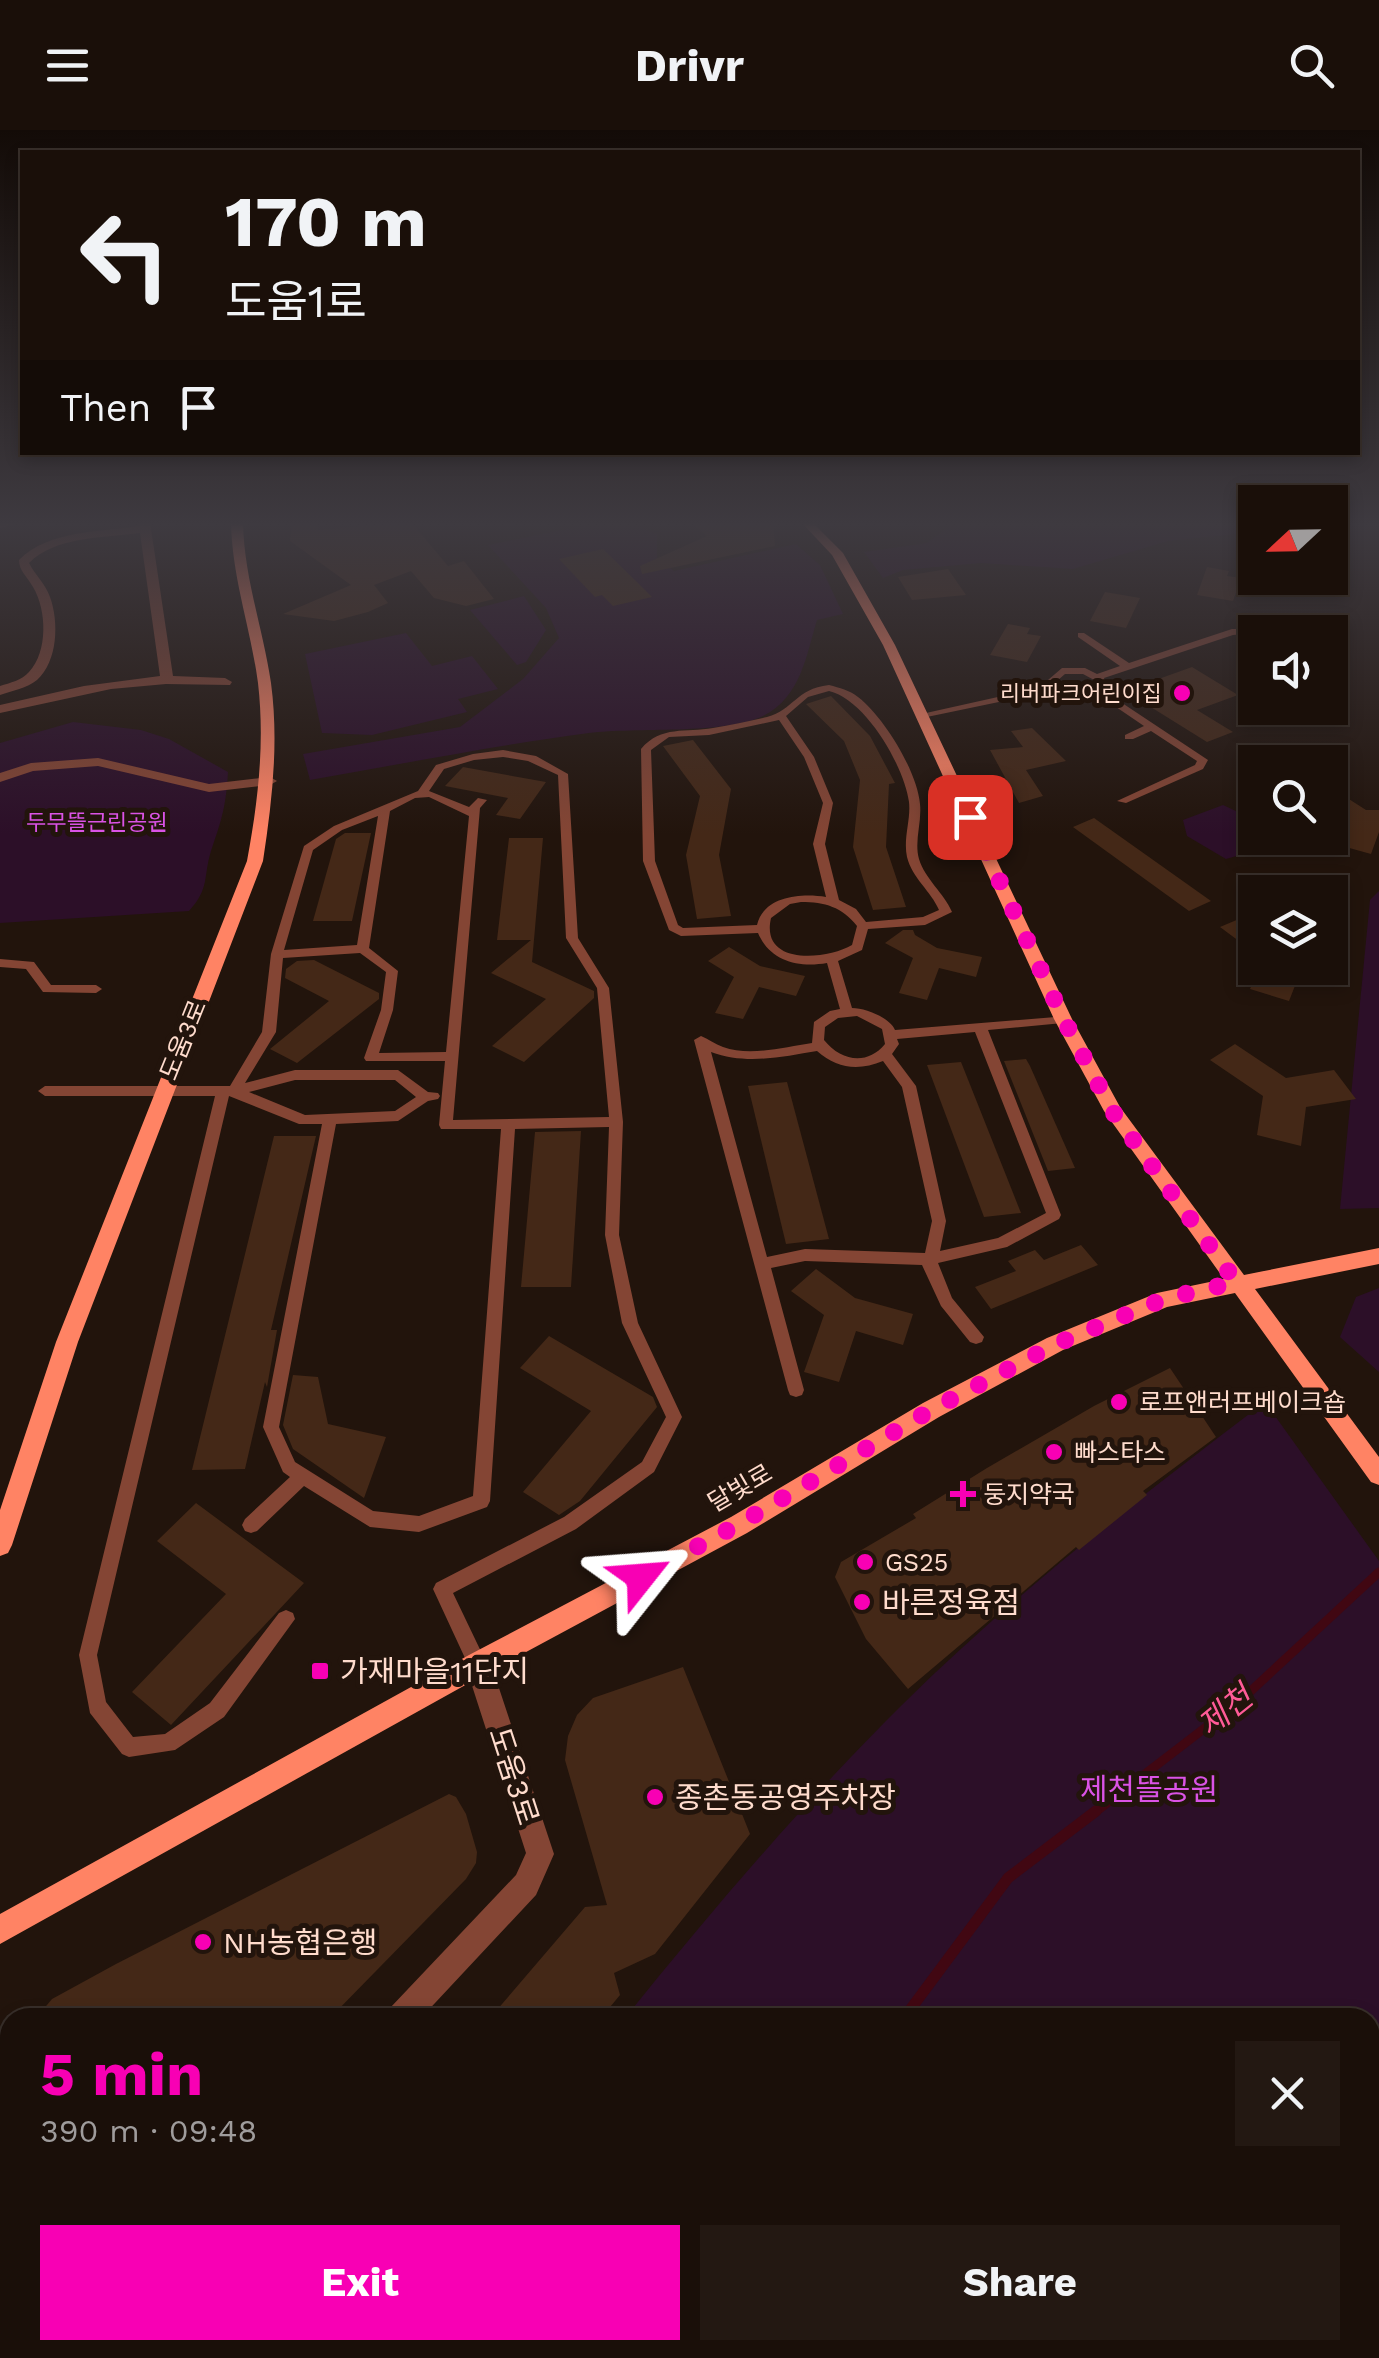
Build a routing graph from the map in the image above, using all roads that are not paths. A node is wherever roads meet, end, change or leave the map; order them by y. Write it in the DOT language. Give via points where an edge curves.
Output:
graph roads {
  1 [pos="46,626"];
  2 [pos="159,626"];
  3 [pos="251,626"];
  4 [pos="878,626"];
  5 [pos="1238,632"];
  6 [pos="1081,635"];
  7 [pos="1128,666"];
  8 [pos="1098,676"];
  9 [pos="167,678"];
  10 [pos="225,682"];
  11 [pos="1057,687"];
  12 [pos="0,691"];
  13 [pos="1098,691"];
  14 [pos="0,709"];
  15 [pos="922,715"];
  16 [pos="781,716"];
  17 [pos="1153,726"];
  18 [pos="1128,737"];
  19 [pos="0,778"];
  20 [pos="270,780"];
  21 [pos="423,792"];
  22 [pos="482,800"];
  23 [pos="1122,801"];
  24 [pos="385,810"];
  25 [pos="474,814"];
  26 [pos="834,902"];
  27 [pos="863,926"];
  28 [pos="762,929"];
  29 [pos="363,949"];
  30 [pos="276,954"];
  31 [pos="832,960"];
  32 [pos="0,963"];
  33 [pos="96,989"];
  34 [pos="847,1012"];
  35 [pos="1063,1018"];
  36 [pos="980,1026"];
  37 [pos="892,1035"];
  38 [pos="820,1046"];
  39 [pos="884,1055"];
  40 [pos="450,1056"];
  41 [pos="45,1090"];
  42 [pos="162,1092"];
  43 [pos="228,1092"];
  44 [pos="446,1096"];
  45 [pos="425,1097"];
  46 [pos="330,1118"];
  47 [pos="616,1122"];
  48 [pos="508,1124"];
  49 [pos="1379,1256"];
  50 [pos="931,1259"];
  51 [pos="761,1264"];
  52 [pos="1236,1282"];
  53 [pos="976,1337"];
  54 [pos="796,1390"];
  55 [pos="1379,1475"];
  56 [pos="304,1476"];
  57 [pos="251,1525"];
  58 [pos="0,1544"];
  59 [pos="286,1620"];
  60 [pos="478,1664"];
  61 [pos="0,1930"];
  62 [pos="409,2008"];
  1 -- 12 [label="street" via="45,658 30,678"];
  2 -- 9 [label="street"];
  3 -- 20 [label="street, 도움3로" via="266,701"];
  4 -- 15 [label="street"];
  5 -- 7 [label="lane"];
  6 -- 7 [label="lane"];
  7 -- 8 [label="lane"];
  8 -- 11 [label="lane" via="1062,671 1054,677"];
  8 -- 13 [label="lane"];
  9 -- 10 [label="street"];
  9 -- 14 [label="street" via="97,684"];
  11 -- 13 [label="lane"];
  11 -- 15 [label="lane"];
  13 -- 17 [label="lane"];
  15 -- 35 [label="street"];
  16 -- 26 [label="lane" via="809,757 828,803 820,844"];
  16 -- 27 [label="lane" via="802,694 846,690 878,724 914,799 912,854 920,878 946,912 926,921"];
  16 -- 28 [label="lane" via="709,732 681,731 654,738 646,749 649,861 673,927"];
  17 -- 18 [label="lane"];
  17 -- 23 [label="lane" via="1203,764"];
  19 -- 20 [label="street" via="30,768 98,762 208,788"];
  20 -- 42 [label="street, 도움3로" via="255,861"];
  21 -- 24 [label="lane"];
  21 -- 25 [label="lane"];
  21 -- 47 [label="lane" via="440,767 508,752 538,758 563,774 572,938 603,988"];
  22 -- 25 [label="lane"];
  24 -- 29 [label="lane"];
  24 -- 30 [label="lane" via="308,848"];
  25 -- 40 [label="lane"];
  26 -- 27 [label="lane"];
  26 -- 28 [label="lane" via="786,901 765,916"];
  27 -- 31 [label="lane" via="858,947"];
  28 -- 31 [label="lane" via="782,954"];
  29 -- 30 [label="lane"];
  29 -- 40 [label="lane" via="392,971 371,1058"];
  30 -- 43 [label="lane" via="269,1032"];
  31 -- 34 [label="lane"];
  32 -- 33 [label="lane" via="30,965 47,988"];
  34 -- 37 [label="lane" via="871,1015"];
  34 -- 38 [label="lane" via="819,1025"];
  35 -- 36 [label="lane"];
  35 -- 52 [label="street" via="1113,1112"];
  36 -- 37 [label="lane"];
  36 -- 50 [label="lane" via="1054,1215 1002,1243"];
  37 -- 39 [label="lane"];
  38 -- 39 [label="lane" via="830,1057 855,1064"];
  38 -- 51 [label="lane" via="756,1055 711,1050 701,1040"];
  39 -- 50 [label="lane" via="909,1086 939,1221"];
  40 -- 44 [label="lane"];
  41 -- 42 [label="lane"];
  42 -- 43 [label="lane"];
  42 -- 58 [label="street, 도움3로" via="67,1342"];
  43 -- 45 [label="lane" via="295,1075 398,1075"];
  43 -- 46 [label="lane" via="304,1120"];
  43 -- 59 [label="lane" via="88,1655 97,1706 129,1747 168,1743 217,1710"];
  44 -- 45 [label="lane"];
  44 -- 48 [label="lane" via="446,1125"];
  45 -- 46 [label="lane" via="398,1116"];
  46 -- 56 [label="lane" via="272,1427 289,1467"];
  47 -- 48 [label="lane"];
  47 -- 60 [label="lane" via="612,1236 630,1322 674,1417 648,1467 570,1523 442,1590"];
  48 -- 56 [label="lane" via="480,1500 419,1524 370,1519"];
  49 -- 52 [label="street, 달빛로"];
  50 -- 51 [label="lane" via="804,1255"];
  50 -- 53 [label="lane" via="946,1302"];
  51 -- 54 [label="lane"];
  52 -- 55 [label="street"];
  52 -- 60 [label="street, 달빛로" via="1164,1299 1056,1344"];
  56 -- 57 [label="lane"];
  60 -- 61 [label="street, 달빛로"];
  60 -- 62 [label="street, 도움3로" via="540,1854 526,1885"];
}
